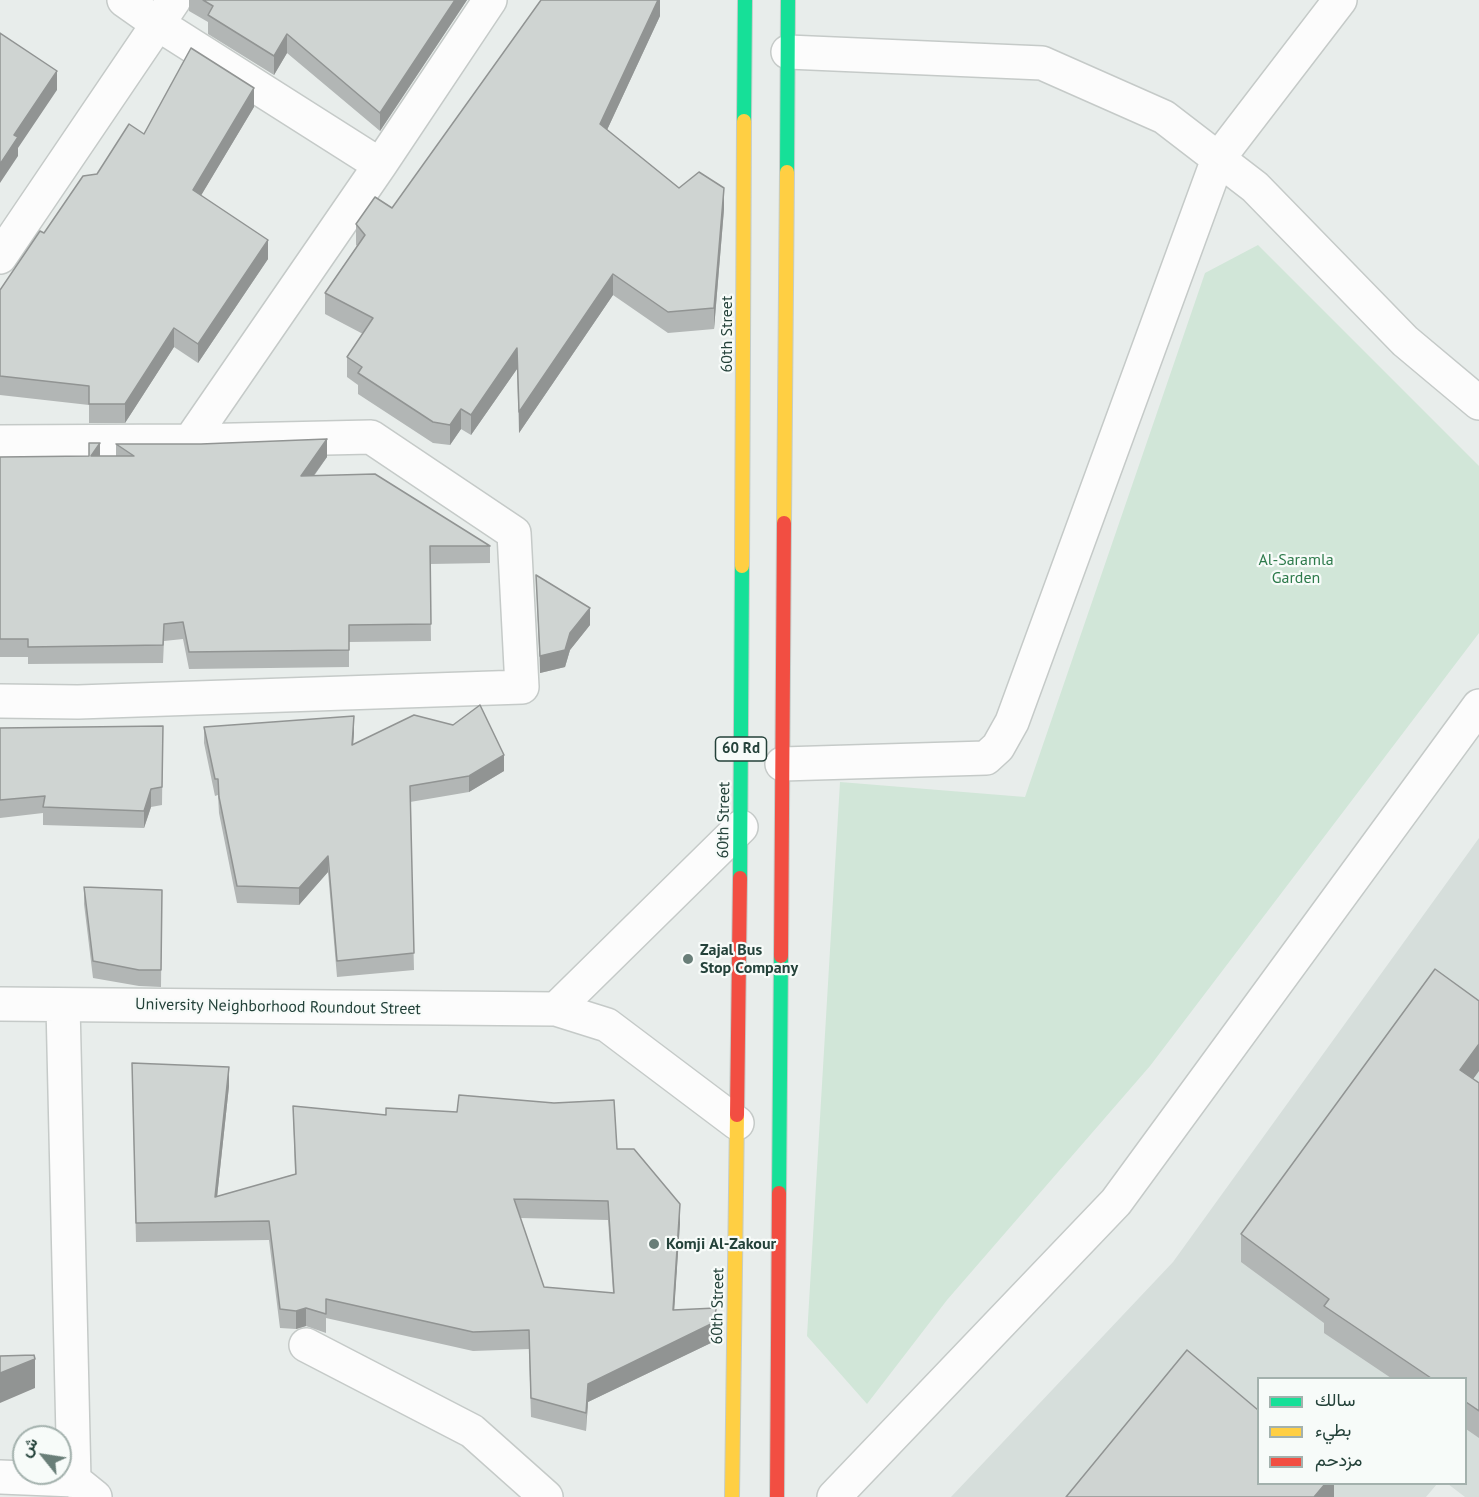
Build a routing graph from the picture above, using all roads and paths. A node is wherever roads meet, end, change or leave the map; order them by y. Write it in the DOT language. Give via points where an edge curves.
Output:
graph roads {
  1 [pos="124,0"];
  2 [pos="490,0"];
  3 [pos="745,0"];
  4 [pos="788,0"];
  5 [pos="1340,0"];
  6 [pos="166,12"];
  7 [pos="788,52"];
  8 [pos="1218,159"];
  9 [pos="380,165"];
  10 [pos="0,257"];
  11 [pos="1479,403"];
  12 [pos="190,441"];
  13 [pos="0,442"];
  14 [pos="0,702"];
  15 [pos="1479,706"];
  16 [pos="782,764"];
  17 [pos="741,827"];
  18 [pos="0,1004"];
  19 [pos="63,1005"];
  20 [pos="556,1009"];
  21 [pos="737,1123"];
  22 [pos="306,1345"];
  23 [pos="0,1477"];
  24 [pos="85,1488"];
  25 [pos="546,1497"];
  26 [pos="732,1497"];
  27 [pos="777,1497"];
  28 [pos="834,1497"];
  1 -- 6 [label="street"];
  2 -- 9 [label="street"];
  3 -- 17 [label="main road, 60th Street / 60 Rd"];
  4 -- 7 [label="main road"];
  5 -- 8 [label="street"];
  6 -- 9 [label="street"];
  6 -- 10 [label="street"];
  7 -- 8 [label="street" via="1042,63 1164,117"];
  7 -- 16 [label="main road"];
  8 -- 11 [label="street" via="1255,187 1405,341"];
  8 -- 16 [label="street" via="1012,722 998,747 986,758"];
  9 -- 12 [label="street"];
  12 -- 13 [label="street"];
  12 -- 14 [label="street" via="371,437 514,533 522,687"];
  15 -- 28 [label="street" via="1116,1202"];
  16 -- 27 [label="main road"];
  17 -- 20 [label="street"];
  17 -- 21 [label="main road, 60th Street / 60 Rd"];
  18 -- 19 [label="street, University Neighborhood Roundout Street"];
  19 -- 20 [label="street, University Neighborhood Roundout Street"];
  19 -- 24 [label="street"];
  20 -- 21 [label="street, University Neighborhood Roundout Street" via="607,1025"];
  21 -- 26 [label="main road, 60th Street / 60 Rd"];
  22 -- 25 [label="street" via="472,1431"];
  23 -- 24 [label="street"];
}
